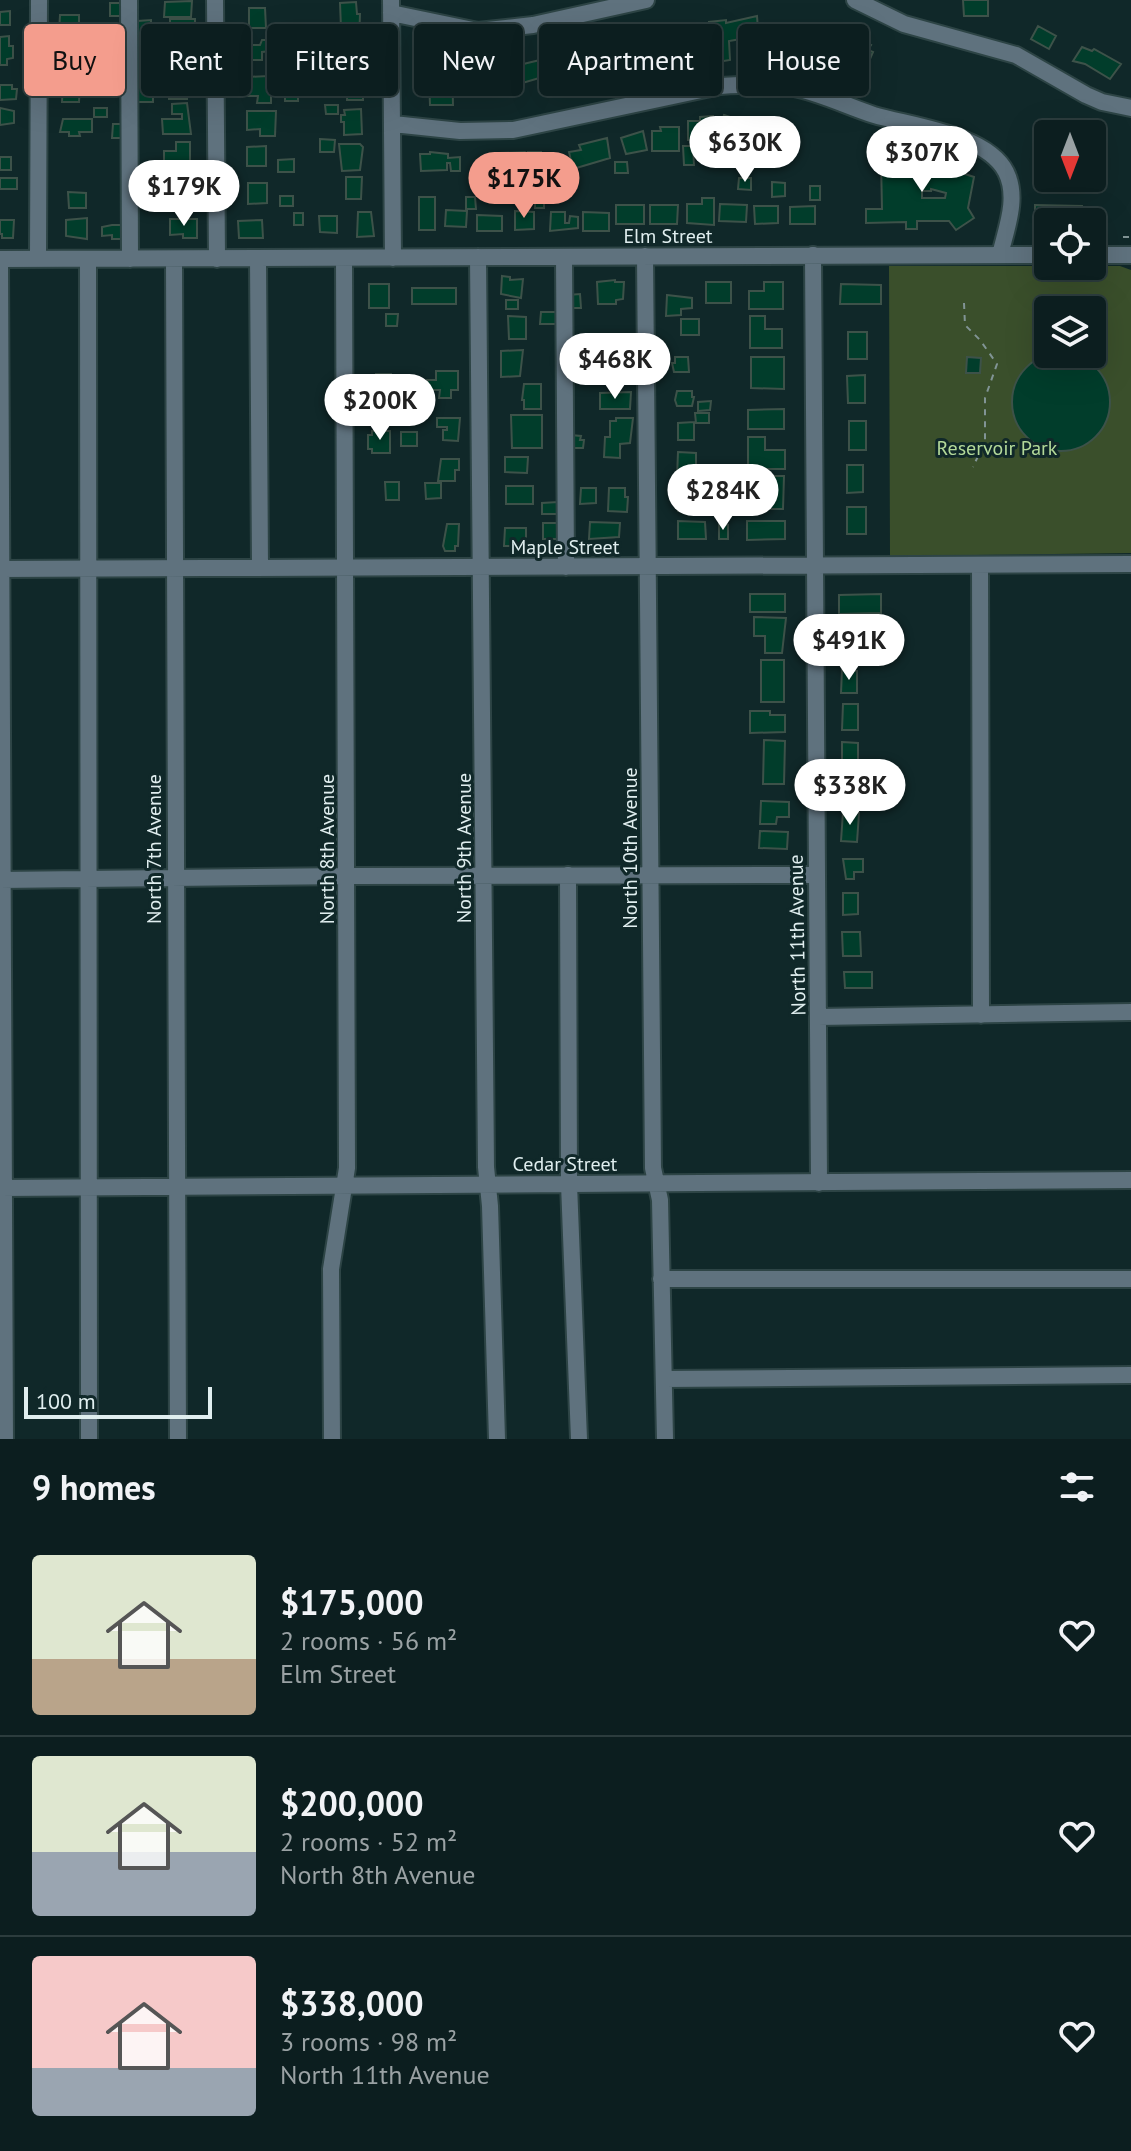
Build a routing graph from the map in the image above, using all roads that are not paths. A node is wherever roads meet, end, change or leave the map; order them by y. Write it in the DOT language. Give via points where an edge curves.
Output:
graph roads {
  1 [pos="39,0"];
  2 [pos="129,0"];
  3 [pos="215,0"];
  4 [pos="646,0"];
  5 [pos="855,0"];
  6 [pos="391,6"];
  7 [pos="1131,108"];
  8 [pos="393,124"];
  9 [pos="813,255"];
  10 [pos="1000,255"];
  11 [pos="1034,255"];
  12 [pos="1106,255"];
  13 [pos="1131,255"];
  14 [pos="645,256"];
  15 [pos="478,257"];
  16 [pos="564,257"];
  17 [pos="258,258"];
  18 [pos="344,258"];
  19 [pos="393,258"];
  20 [pos="0,259"];
  21 [pos="38,259"];
  22 [pos="88,259"];
  23 [pos="130,259"];
  24 [pos="174,259"];
  25 [pos="217,259"];
  26 [pos="1131,564"];
  27 [pos="980,565"];
  28 [pos="814,566"];
  29 [pos="175,567"];
  30 [pos="345,567"];
  31 [pos="482,567"];
  32 [pos="566,567"];
  33 [pos="648,567"];
  34 [pos="260,568"];
  35 [pos="1,569"];
  36 [pos="88,569"];
  37 [pos="484,875"];
  38 [pos="568,875"];
  39 [pos="650,875"];
  40 [pos="817,875"];
  41 [pos="347,876"];
  42 [pos="174,878"];
  43 [pos="89,879"];
  44 [pos="2,880"];
  45 [pos="1131,1012"];
  46 [pos="981,1015"];
  47 [pos="818,1017"];
  48 [pos="1131,1180"];
  49 [pos="656,1183"];
  50 [pos="819,1183"];
  51 [pos="569,1184"];
  52 [pos="488,1185"];
  53 [pos="344,1186"];
  54 [pos="91,1187"];
  55 [pos="176,1187"];
  56 [pos="2,1188"];
  57 [pos="661,1279"];
  58 [pos="1131,1279"];
  59 [pos="1131,1375"];
  60 [pos="664,1379"];
  61 [pos="5,1439"];
  62 [pos="89,1439"];
  63 [pos="178,1439"];
  64 [pos="332,1439"];
  65 [pos="497,1439"];
  66 [pos="579,1439"];
  67 [pos="665,1439"];
  1 -- 21 [label="street"];
  2 -- 23 [label="street"];
  3 -- 25 [label="street"];
  4 -- 6 [label="street" via="533,25 478,31"];
  5 -- 7 [label="street" via="904,24 1016,55 1086,95"];
  6 -- 8 [label="street"];
  8 -- 10 [label="street" via="513,130 720,86 798,88 951,136 992,155 1007,174 1012,197"];
  8 -- 19 [label="street"];
  9 -- 10 [label="street, Elm Street"];
  9 -- 14 [label="street, Elm Street"];
  9 -- 28 [label="street, North 11th Avenue"];
  10 -- 11 [label="street, Elm Street"];
  12 -- 13 [label="street"];
  14 -- 16 [label="street, Elm Street"];
  14 -- 33 [label="street, North 10th Avenue"];
  15 -- 16 [label="street, Elm Street"];
  15 -- 19 [label="street, Elm Street"];
  15 -- 31 [label="street, North 9th Avenue"];
  16 -- 32 [label="street"];
  17 -- 18 [label="street, Elm Street"];
  17 -- 25 [label="street, Elm Street"];
  17 -- 34 [label="street"];
  18 -- 19 [label="street, Elm Street"];
  18 -- 30 [label="street, North 8th Avenue"];
  20 -- 21 [label="street, Elm Street"];
  20 -- 35 [label="street"];
  21 -- 22 [label="street, Elm Street"];
  22 -- 23 [label="street, Elm Street"];
  22 -- 36 [label="street"];
  23 -- 24 [label="street, Elm Street"];
  24 -- 25 [label="street, Elm Street"];
  24 -- 29 [label="street, North 7th Avenue"];
  26 -- 27 [label="street, Maple Street"];
  27 -- 28 [label="street, Maple Street"];
  27 -- 46 [label="street"];
  28 -- 33 [label="street, Maple Street"];
  28 -- 40 [label="street, North 11th Avenue"];
  29 -- 34 [label="street, Maple Street"];
  29 -- 36 [label="street, Maple Street"];
  29 -- 42 [label="street, North 7th Avenue"];
  30 -- 31 [label="street, Maple Street"];
  30 -- 34 [label="street, Maple Street"];
  30 -- 41 [label="street, North 8th Avenue"];
  31 -- 32 [label="street, Maple Street"];
  31 -- 37 [label="street, North 9th Avenue"];
  32 -- 33 [label="street, Maple Street"];
  33 -- 39 [label="street, North 10th Avenue"];
  35 -- 36 [label="street, Maple Street"];
  35 -- 44 [label="street"];
  36 -- 43 [label="street"];
  37 -- 38 [label="street"];
  37 -- 41 [label="street"];
  37 -- 52 [label="street, North 9th Avenue"];
  38 -- 39 [label="street"];
  38 -- 51 [label="street"];
  39 -- 40 [label="street"];
  39 -- 49 [label="street, North 10th Avenue"];
  40 -- 47 [label="street, North 11th Avenue"];
  41 -- 42 [label="street"];
  41 -- 53 [label="street, North 8th Avenue"];
  42 -- 43 [label="street"];
  42 -- 55 [label="street, North 7th Avenue"];
  43 -- 44 [label="street"];
  43 -- 54 [label="street"];
  44 -- 56 [label="street"];
  45 -- 46 [label="street"];
  46 -- 47 [label="street"];
  47 -- 50 [label="street, North 11th Avenue"];
  48 -- 50 [label="street, Cedar Street"];
  49 -- 50 [label="street, Cedar Street"];
  49 -- 51 [label="street, Cedar Street"];
  49 -- 57 [label="street, North 10th Avenue"];
  51 -- 52 [label="street, Cedar Street"];
  51 -- 66 [label="street"];
  52 -- 53 [label="street, Cedar Street"];
  52 -- 65 [label="street, North 9th Avenue"];
  53 -- 55 [label="street, Cedar Street"];
  53 -- 64 [label="street, North 8th Avenue" via="331,1269"];
  54 -- 55 [label="street, Cedar Street"];
  54 -- 56 [label="street, Cedar Street"];
  54 -- 62 [label="street"];
  55 -- 63 [label="street, North 7th Avenue"];
  56 -- 61 [label="street"];
  57 -- 58 [label="street"];
  57 -- 60 [label="street, North 10th Avenue"];
  59 -- 60 [label="street"];
  60 -- 67 [label="street, North 10th Avenue"];
}
